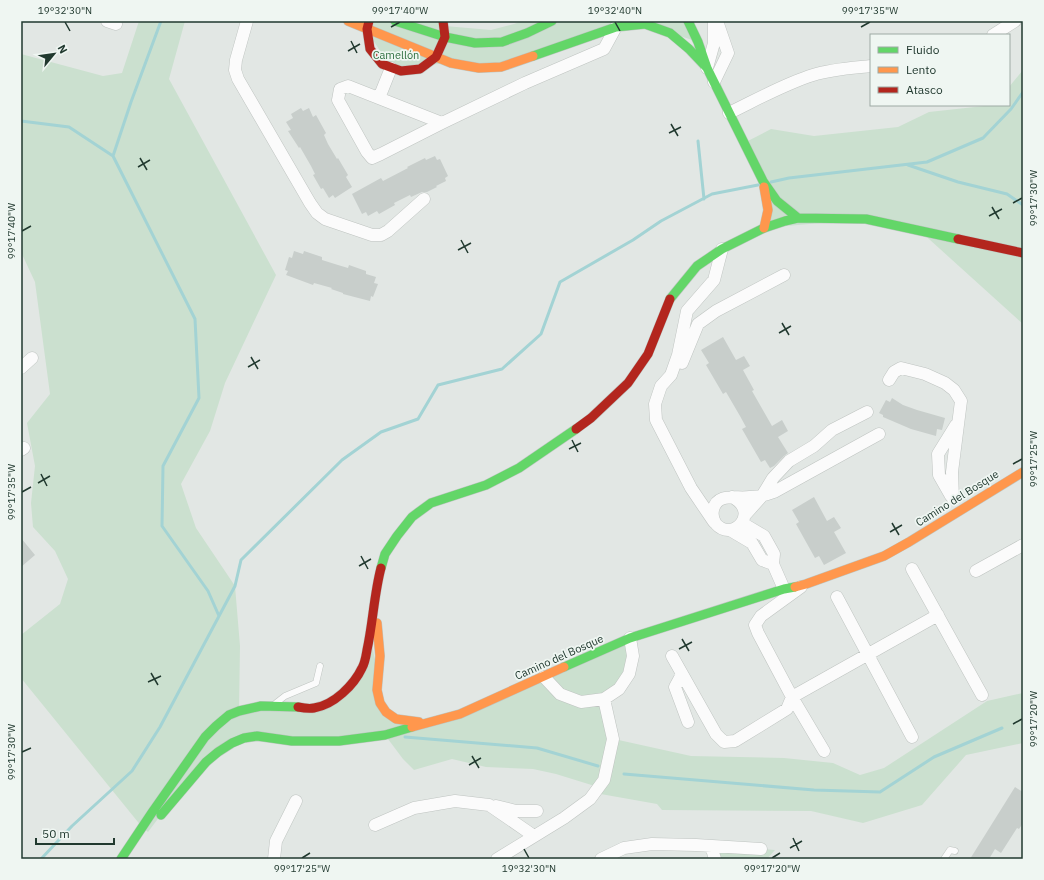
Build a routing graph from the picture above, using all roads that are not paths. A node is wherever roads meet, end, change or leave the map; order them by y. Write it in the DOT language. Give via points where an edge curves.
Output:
graph roads {
  1 [pos="247,21"];
  2 [pos="348,21"];
  3 [pos="395,21"];
  4 [pos="443,21"];
  5 [pos="552,21"];
  6 [pos="688,21"];
  7 [pos="714,21"];
  8 [pos="1015,21"];
  9 [pos="368,25"];
  10 [pos="616,27"];
  11 [pos="995,34"];
  12 [pos="444,37"];
  13 [pos="436,57"];
  14 [pos="870,66"];
  15 [pos="391,68"];
  16 [pos="707,68"];
  17 [pos="714,82"];
  18 [pos="379,98"];
  19 [pos="729,113"];
  20 [pos="442,123"];
  21 [pos="763,181"];
  22 [pos="424,199"];
  23 [pos="798,218"];
  24 [pos="764,228"];
  25 [pos="722,249"];
  26 [pos="1023,253"];
  27 [pos="784,276"];
  28 [pos="32,358"];
  29 [pos="21,368"];
  30 [pos="671,375"];
  31 [pos="889,380"];
  32 [pos="867,412"];
  33 [pos="879,434"];
  34 [pos="1023,472"];
  35 [pos="691,488"];
  36 [pos="762,496"];
  37 [pos="732,497"];
  38 [pos="719,500"];
  39 [pos="958,512"];
  40 [pos="744,519"];
  41 [pos="714,522"];
  42 [pos="730,530"];
  43 [pos="1023,545"];
  44 [pos="773,564"];
  45 [pos="912,569"];
  46 [pos="976,571"];
  47 [pos="806,584"];
  48 [pos="784,589"];
  49 [pos="837,597"];
  50 [pos="374,606"];
  51 [pos="938,615"];
  52 [pos="630,638"];
  53 [pos="868,654"];
  54 [pos="672,656"];
  55 [pos="320,666"];
  56 [pos="682,674"];
  57 [pos="544,677"];
  58 [pos="982,695"];
  59 [pos="792,697"];
  60 [pos="604,698"];
  61 [pos="272,705"];
  62 [pos="688,722"];
  63 [pos="427,723"];
  64 [pos="912,736"];
  65 [pos="824,752"];
  66 [pos="296,801"];
  67 [pos="489,805"];
  68 [pos="537,811"];
  69 [pos="375,825"];
  70 [pos="534,836"];
  71 [pos="711,846"];
  72 [pos="760,849"];
  73 [pos="955,851"];
  74 [pos="121,859"];
  75 [pos="130,859"];
  76 [pos="274,859"];
  77 [pos="497,859"];
  78 [pos="601,859"];
  79 [pos="715,859"];
  80 [pos="944,859"];
  1 -- 22 [label="street" via="236,60 235,70 238,79 317,213 325,219 372,235 381,234 388,231"];
  2 -- 9 [label="street"];
  3 -- 12 [label="street"];
  4 -- 12 [label="street"];
  5 -- 12 [label="street" via="502,42 475,43"];
  6 -- 16 [label="street"];
  7 -- 16 [label="street" via="714,43"];
  7 -- 17 [label="street" via="728,53"];
  8 -- 11 [label="street"];
  9 -- 13 [label="street"];
  9 -- 15 [label="street" via="370,49 382,64"];
  10 -- 13 [label="street" via="501,66 479,68"];
  10 -- 16 [label="street" via="645,24 670,33"];
  10 -- 20 [label="street" via="604,49"];
  12 -- 13 [label="street"];
  13 -- 15 [label="street" via="420,69 401,71"];
  14 -- 19 [label="street" via="815,74"];
  15 -- 18 [label="street"];
  16 -- 17 [label="street"];
  17 -- 19 [label="street"];
  18 -- 20 [label="street"];
  18 -- 20 [label="street" via="348,86 340,89 338,100 372,158"];
  19 -- 21 [label="street"];
  21 -- 23 [label="street" via="777,201"];
  21 -- 24 [label="street" via="768,210"];
  23 -- 24 [label="street"];
  23 -- 26 [label="street" via="866,218"];
  24 -- 25 [label="street"];
  25 -- 30 [label="street" via="714,280 687,311"];
  25 -- 50 [label="street" via="697,266 670,300 648,354 628,383 591,418 519,468 486,485 431,503 412,517 385,554"];
  27 -- 30 [label="street" via="716,311 698,324 682,362"];
  28 -- 29 [label="street"];
  30 -- 35 [label="street" via="661,386 655,404 656,420"];
  31 -- 39 [label="street" via="894,372 902,368 925,374 945,383 954,390 960,401 958,422 938,454 939,474"];
  32 -- 36 [label="street" via="832,430 814,446 789,461"];
  33 -- 36 [label="street" via="774,492"];
  34 -- 39 [label="street, Camino del Bosque"];
  35 -- 38 [label="street"];
  35 -- 41 [label="street"];
  36 -- 37 [label="street"];
  36 -- 40 [label="street"];
  37 -- 38 [label="street"];
  37 -- 40 [label="street" via="744,507"];
  38 -- 41 [label="street" via="712,514"];
  39 -- 47 [label="street, Camino del Bosque" via="884,556"];
  40 -- 42 [label="street" via="737,528"];
  40 -- 44 [label="street" via="764,536 774,554"];
  41 -- 42 [label="street" via="718,527"];
  42 -- 44 [label="street" via="752,543 762,560"];
  43 -- 46 [label="street"];
  44 -- 48 [label="street"];
  45 -- 51 [label="street"];
  47 -- 48 [label="street, Camino del Bosque"];
  47 -- 59 [label="street" via="761,616 755,625"];
  48 -- 52 [label="street, Camino del Bosque"];
  49 -- 53 [label="street"];
  50 -- 61 [label="street" via="363,667 351,685 337,698 314,708"];
  50 -- 63 [label="street" via="380,656 377,690 380,703 386,712 396,719"];
  51 -- 53 [label="street"];
  51 -- 58 [label="street"];
  52 -- 57 [label="street, Camino del Bosque"];
  52 -- 60 [label="street" via="633,656 629,674 619,688"];
  53 -- 59 [label="street"];
  53 -- 64 [label="street"];
  54 -- 56 [label="street"];
  55 -- 61 [label="lane" via="316,683 285,696"];
  56 -- 59 [label="street" via="716,734 724,742 735,741 787,709"];
  56 -- 62 [label="street" via="674,688"];
  57 -- 60 [label="street" via="560,694 581,702"];
  57 -- 63 [label="street, Camino del Bosque" via="460,714"];
  59 -- 65 [label="street"];
  60 -- 70 [label="street" via="613,739 604,780 590,800"];
  61 -- 74 [label="street" via="239,710 216,726"];
  63 -- 75 [label="street, Camino del Bosque" via="385,735 339,741 292,741 257,736 232,743 206,762 152,827"];
  66 -- 76 [label="street" via="276,841"];
  67 -- 68 [label="street" via="516,811"];
  67 -- 69 [label="street" via="448,802 414,808"];
  67 -- 70 [label="street"];
  70 -- 77 [label="street"];
  71 -- 72 [label="street"];
  71 -- 78 [label="street" via="652,844 624,848"];
  71 -- 79 [label="street"];
  73 -- 80 [label="lane" via="950,850"];
}
